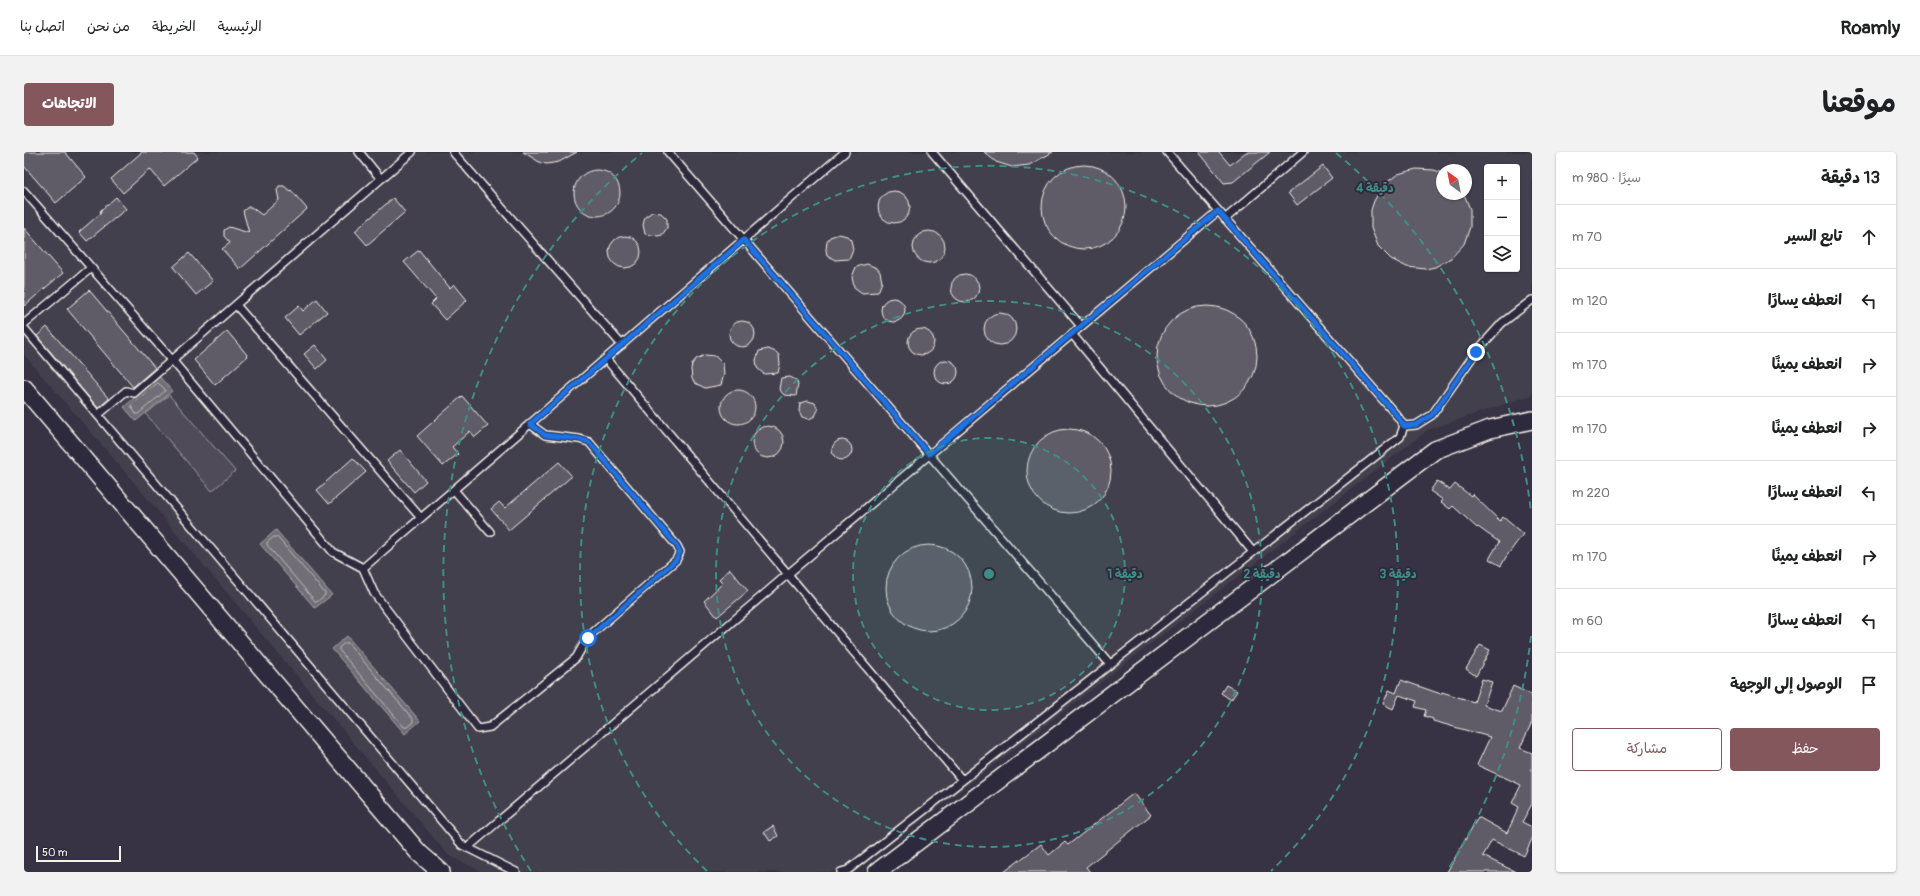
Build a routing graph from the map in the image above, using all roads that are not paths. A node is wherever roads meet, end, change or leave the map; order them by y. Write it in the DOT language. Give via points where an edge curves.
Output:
graph roads {
  1 [pos="358,152"];
  2 [pos="412,152"];
  3 [pos="453,152"];
  4 [pos="668,152"];
  5 [pos="845,152"];
  6 [pos="932,152"];
  7 [pos="1167,152"];
  8 [pos="1303,152"];
  9 [pos="381,179"];
  10 [pos="24,191"];
  11 [pos="1218,211"];
  12 [pos="1225,219"];
  13 [pos="744,240"];
  14 [pos="91,268"];
  15 [pos="1532,300"];
  16 [pos="236,305"];
  17 [pos="24,324"];
  18 [pos="1082,326"];
  19 [pos="24,328"];
  20 [pos="1072,334"];
  21 [pos="622,345"];
  22 [pos="606,358"];
  23 [pos="172,360"];
  24 [pos="24,388"];
  25 [pos="98,415"];
  26 [pos="1532,420"];
  27 [pos="530,424"];
  28 [pos="1404,426"];
  29 [pos="929,454"];
  30 [pos="454,490"];
  31 [pos="421,518"];
  32 [pos="490,532"];
  33 [pos="1253,552"];
  34 [pos="363,568"];
  35 [pos="788,574"];
  36 [pos="1110,664"];
  37 [pos="962,780"];
  38 [pos="467,848"];
  39 [pos="441,872"];
  40 [pos="516,872"];
  41 [pos="842,872"];
  42 [pos="877,872"];
  1 -- 9 [label="lane"];
  2 -- 9 [label="lane"];
  3 -- 21 [label="lane"];
  4 -- 13 [label="lane"];
  5 -- 13 [label="lane"];
  6 -- 18 [label="lane"];
  7 -- 11 [label="lane"];
  8 -- 12 [label="lane"];
  9 -- 16 [label="lane"];
  10 -- 14 [label="lane"];
  11 -- 12 [label="lane"];
  11 -- 18 [label="lane"];
  12 -- 28 [label="lane"];
  13 -- 21 [label="lane"];
  13 -- 29 [label="lane"];
  14 -- 17 [label="lane"];
  14 -- 23 [label="lane"];
  15 -- 28 [label="lane" via="1502,323 1476,352 1432,415 1416,425"];
  16 -- 23 [label="lane"];
  16 -- 31 [label="lane"];
  18 -- 20 [label="lane"];
  19 -- 25 [label="lane"];
  20 -- 29 [label="lane"];
  20 -- 33 [label="lane"];
  21 -- 22 [label="lane"];
  22 -- 27 [label="lane"];
  22 -- 35 [label="lane"];
  23 -- 25 [label="lane" via="134,393 126,391"];
  23 -- 34 [label="lane" via="333,552"];
  24 -- 39 [label="street" via="419,853"];
  25 -- 38 [label="lane"];
  26 -- 42 [label="street" via="1490,428 1435,450"];
  27 -- 30 [label="lane"];
  27 -- 34 [label="lane" via="545,435 589,442 680,552 676,560 588,638 576,658 490,727 478,729 374,593"];
  28 -- 33 [label="lane" via="1400,437"];
  29 -- 35 [label="lane"];
  29 -- 36 [label="lane"];
  30 -- 31 [label="lane"];
  30 -- 32 [label="lane"];
  31 -- 34 [label="lane"];
  33 -- 36 [label="lane"];
  35 -- 37 [label="lane"];
  35 -- 38 [label="lane"];
  36 -- 37 [label="lane"];
  37 -- 41 [label="lane" via="848,870"];
  38 -- 40 [label="lane"];
}
